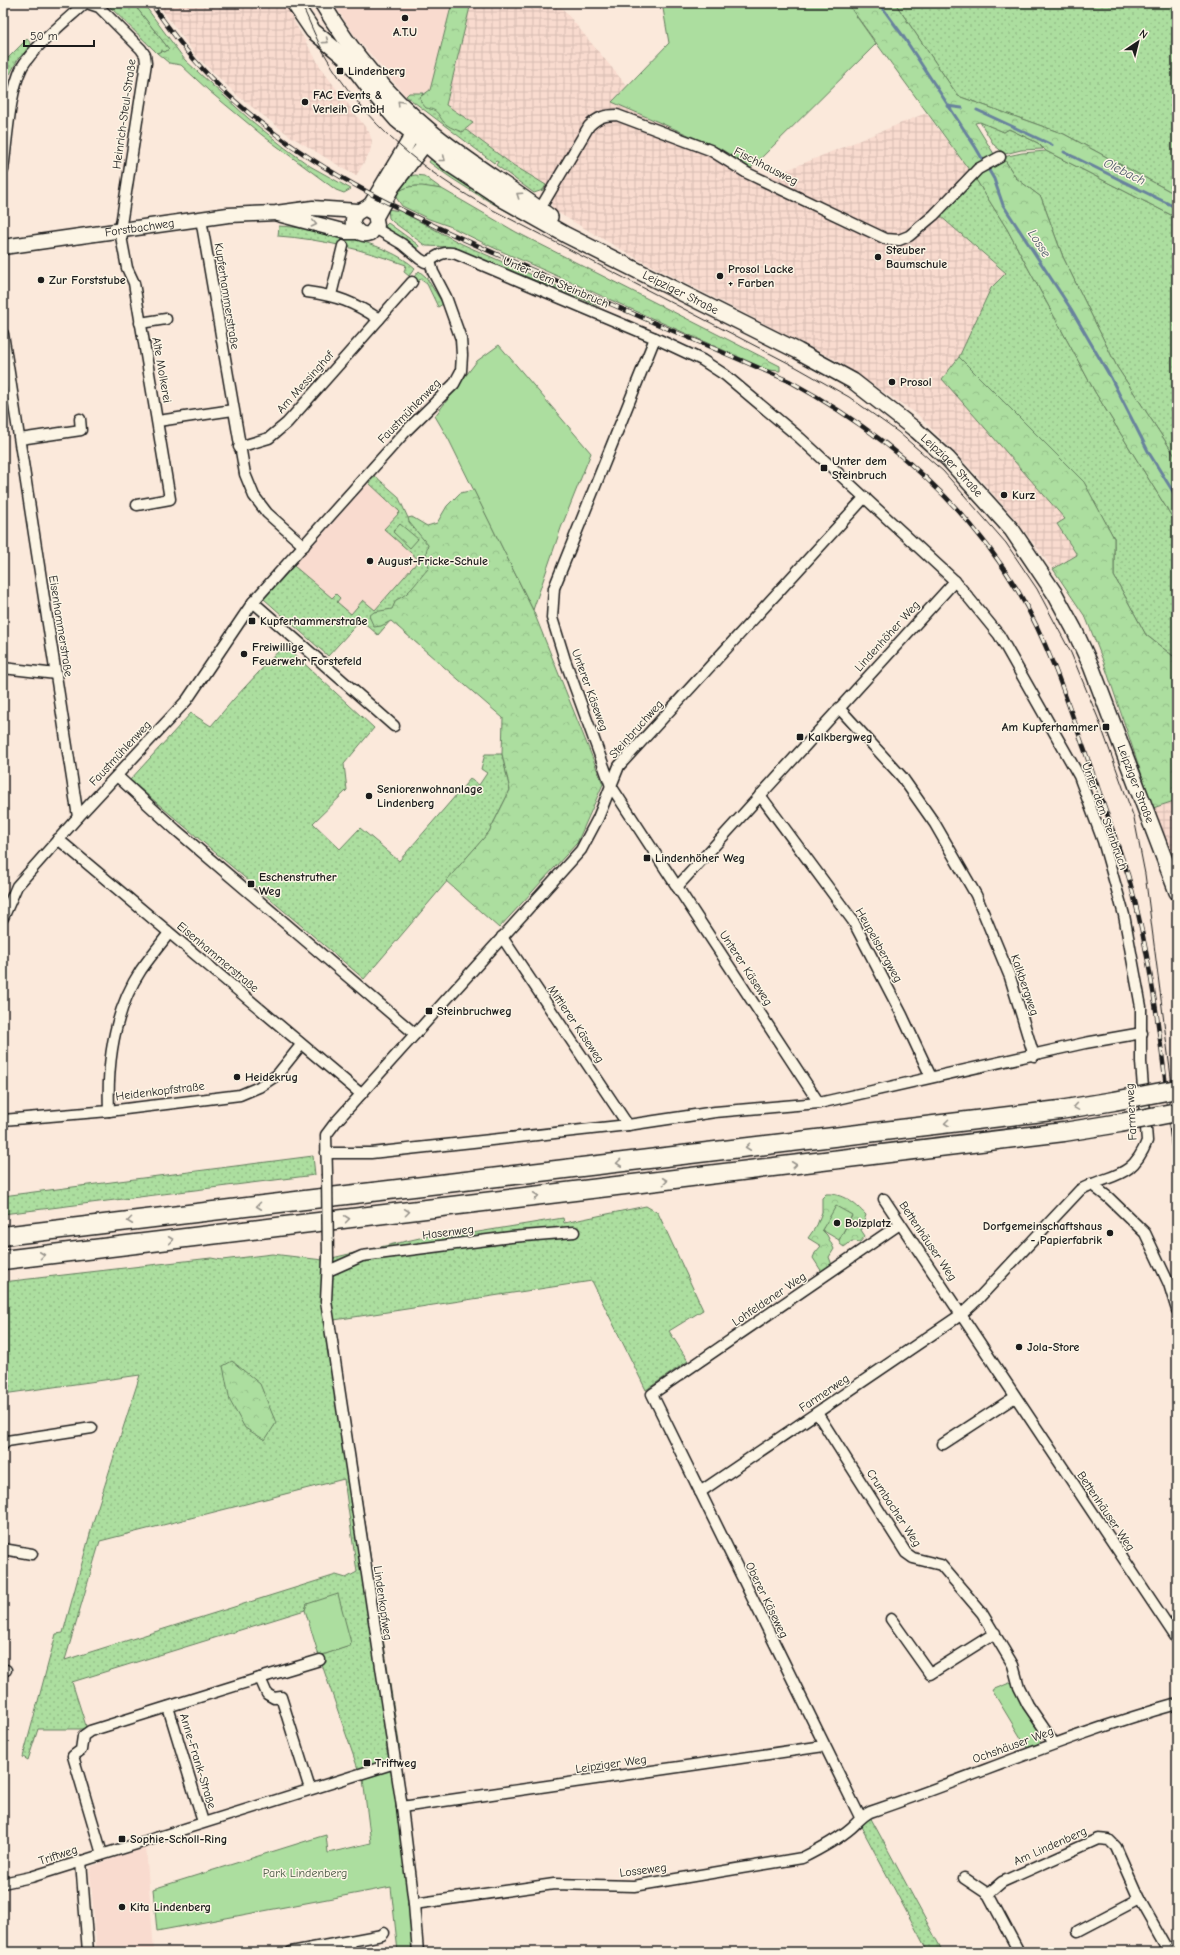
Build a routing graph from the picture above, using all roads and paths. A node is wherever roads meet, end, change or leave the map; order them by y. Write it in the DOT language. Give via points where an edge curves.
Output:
graph roads {
  1 [pos="86,3"];
  2 [pos="294,3"];
  3 [pos="324,6"];
  4 [pos="306,22"];
  5 [pos="413,134"];
  6 [pos="427,137"];
  7 [pos="1000,157"];
  8 [pos="3,170"];
  9 [pos="276,213"];
  10 [pos="537,213"];
  11 [pos="367,215"];
  12 [pos="201,219"];
  13 [pos="120,231"];
  14 [pos="358,232"];
  15 [pos="343,246"];
  16 [pos="3,247"];
  17 [pos="430,261"];
  18 [pos="412,282"];
  19 [pos="307,292"];
  20 [pos="331,295"];
  21 [pos="166,319"];
  22 [pos="379,319"];
  23 [pos="140,323"];
  24 [pos="3,334"];
  25 [pos="655,338"];
  26 [pos="233,410"];
  27 [pos="80,418"];
  28 [pos="158,421"];
  29 [pos="20,439"];
  30 [pos="239,447"];
  31 [pos="865,497"];
  32 [pos="137,505"];
  33 [pos="304,546"];
  34 [pos="955,581"];
  35 [pos="253,602"];
  36 [pos="3,668"];
  37 [pos="56,674"];
  38 [pos="839,708"];
  39 [pos="394,726"];
  40 [pos="117,776"];
  41 [pos="611,786"];
  42 [pos="760,795"];
  43 [pos="78,817"];
  44 [pos="58,839"];
  45 [pos="677,887"];
  46 [pos="1177,892"];
  47 [pos="3,918"];
  48 [pos="169,933"];
  49 [pos="502,937"];
  50 [pos="1141,1006"];
  51 [pos="1142,1033"];
  52 [pos="414,1034"];
  53 [pos="301,1045"];
  54 [pos="1034,1056"];
  55 [pos="931,1077"];
  56 [pos="1177,1089"];
  57 [pos="361,1094"];
  58 [pos="819,1103"];
  59 [pos="109,1111"];
  60 [pos="1177,1112"];
  61 [pos="3,1120"];
  62 [pos="628,1125"];
  63 [pos="326,1153"];
  64 [pos="1091,1184"];
  65 [pos="884,1199"];
  66 [pos="900,1224"];
  67 [pos="574,1232"];
  68 [pos="3,1236"];
  69 [pos="328,1258"];
  70 [pos="3,1260"];
  71 [pos="328,1271"];
  72 [pos="1177,1310"];
  73 [pos="962,1314"];
  74 [pos="652,1394"];
  75 [pos="1015,1397"];
  76 [pos="817,1414"];
  77 [pos="92,1428"];
  78 [pos="943,1444"];
  79 [pos="3,1445"];
  80 [pos="700,1492"];
  81 [pos="3,1549"];
  82 [pos="32,1554"];
  83 [pos="891,1619"];
  84 [pos="995,1633"];
  85 [pos="1177,1640"];
  86 [pos="320,1660"];
  87 [pos="260,1678"];
  88 [pos="1177,1704"];
  89 [pos="168,1707"];
  90 [pos="1054,1743"];
  91 [pos="824,1746"];
  92 [pos="394,1763"];
  93 [pos="310,1789"];
  94 [pos="402,1807"];
  95 [pos="860,1817"];
  96 [pos="203,1822"];
  97 [pos="102,1854"];
  98 [pos="81,1861"];
  99 [pos="964,1878"];
  100 [pos="3,1883"];
  101 [pos="988,1894"];
  102 [pos="1140,1898"];
  103 [pos="414,1904"];
  104 [pos="1078,1931"];
  105 [pos="384,1933"];
  106 [pos="350,1941"];
  107 [pos="335,1948"];
  108 [pos="88,1952"];
  109 [pos="291,1952"];
  110 [pos="351,1952"];
  111 [pos="418,1952"];
  112 [pos="1019,1952"];
  113 [pos="1169,1952"];
  1 -- 8 [label="street, Heinrich-Steul-Straße" via="38,48 22,67 13,97"];
  1 -- 13 [label="street, Heinrich-Steul-Straße" via="99,6 145,55 146,63"];
  2 -- 4 [label="main road"];
  3 -- 4 [label="main road" via="318,19"];
  6 -- 3 [label="main road, one-way" via="371,72"];
  4 -- 5 [label="main road, one-way" via="348,60 397,120"];
  5 -- 6 [label="main road"];
  5 -- 11 [label="street"];
  6 -- 10 [label="main road" via="475,166"];
  6 -- 11 [label="street" via="393,186"];
  7 -- 10 [label="street, Fischhausweg" via="978,169 934,215 909,236 899,240 886,239 747,173 710,150 617,115 605,115 589,126"];
  9 -- 11 [label="street, Forstbachweg" via="313,208"];
  9 -- 12 [label="street, Forstbachweg"];
  9 -- 14 [label="street, Forstbachweg, one-way" via="346,232"];
  10 -- 46 [label="main road, Leipziger Straße" via="590,248 798,350 853,381 917,431 974,486 1012,530 1055,594 1074,629 1091,666"];
  11 -- 14 [label="street" via="352,222"];
  11 -- 14 [label="street, Forstbachweg" via="368,234"];
  11 -- 17 [label="street" via="420,259"];
  12 -- 13 [label="street, Forstbachweg"];
  12 -- 26 [label="street, Kupferhammerstraße"];
  13 -- 16 [label="street, Forstbachweg"];
  13 -- 23 [label="street, Alte Molkerei" via="127,268 134,283"];
  15 -- 20 [label="street"];
  17 -- 25 [label="street, Unter dem Steinbruch" via="438,254 456,254"];
  17 -- 33 [label="street, Faustmühlenweg" via="455,320 461,344 461,371 454,384 406,431"];
  18 -- 22 [label="street, Am Messinghof"];
  19 -- 20 [label="street"];
  20 -- 22 [label="street" via="346,300"];
  21 -- 23 [label="street, Alte Molkerei"];
  22 -- 30 [label="street, Am Messinghof" via="287,423 269,438"];
  23 -- 28 [label="street, Alte Molkerei"];
  24 -- 29 [label="street, Eisenhammerstraße"];
  25 -- 31 [label="street, Unter dem Steinbruch" via="702,360 726,375"];
  25 -- 41 [label="street, Unterer Käseweg" via="554,588 552,618"];
  26 -- 28 [label="street, Alte Molkerei"];
  26 -- 30 [label="street, Kupferhammerstraße"];
  27 -- 29 [label="street" via="81,430"];
  28 -- 32 [label="street, Alte Molkerei" via="170,499"];
  29 -- 37 [label="street, Eisenhammerstraße"];
  30 -- 33 [label="street, Kupferhammerstraße" via="245,474 254,496 267,513"];
  31 -- 34 [label="street, Unter dem Steinbruch"];
  31 -- 41 [label="street, Steinbruchweg" via="619,766"];
  33 -- 35 [label="street, Faustmühlenweg"];
  34 -- 38 [label="street, Lindenhöher Weg"];
  34 -- 50 [label="street, Unter dem Steinbruch" via="999,635 1079,776 1103,841 1124,915"];
  35 -- 39 [label="street"];
  35 -- 40 [label="street, Faustmühlenweg" via="187,700"];
  36 -- 37 [label="street"];
  37 -- 43 [label="street, Eisenhammerstraße"];
  38 -- 42 [label="street, Lindenhöher Weg"];
  38 -- 54 [label="street, Kalkbergweg" via="902,777 935,824 976,895 1010,977"];
  40 -- 43 [label="street, Faustmühlenweg"];
  40 -- 52 [label="street"];
  41 -- 45 [label="street, Unterer Käseweg"];
  41 -- 49 [label="street, Steinbruchweg" via="581,850"];
  42 -- 45 [label="street, Lindenhöher Weg"];
  42 -- 55 [label="street, Heupelsbergweg" via="853,921"];
  43 -- 44 [label="street, Faustmühlenweg"];
  44 -- 47 [label="street, Faustmühlenweg" via="17,886"];
  44 -- 48 [label="street, Eisenhammerstraße"];
  45 -- 58 [label="street, Unterer Käseweg"];
  48 -- 53 [label="street, Eisenhammerstraße"];
  48 -- 59 [label="street" via="141,970 121,1011 111,1054 108,1082"];
  49 -- 52 [label="street, Steinbruchweg"];
  49 -- 62 [label="street, Mittlerer Käseweg"];
  50 -- 51 [label="street, Farmerweg"];
  51 -- 54 [label="street"];
  51 -- 64 [label="street, Farmerweg" via="1141,1062 1148,1141 1134,1165 1114,1177"];
  52 -- 57 [label="street, Steinbruchweg"];
  53 -- 57 [label="street, Eisenhammerstraße"];
  53 -- 59 [label="street, Heidenkopfstraße" via="277,1075 240,1095"];
  54 -- 55 [label="street"];
  55 -- 58 [label="street"];
  56 -- 68 [label="highway, one-way, bridge" via="1060,1110"];
  57 -- 63 [label="street, Steinbruchweg" via="326,1135"];
  58 -- 62 [label="street" via="715,1112"];
  59 -- 61 [label="street, Heidenkopfstraße"];
  70 -- 60 [label="highway, one-way, bridge" via="1048,1134"];
  62 -- 63 [label="street" via="371,1153"];
  63 -- 69 [label="street, Steinbruchweg, bridge"];
  64 -- 72 [label="street" via="1145,1233 1169,1284"];
  64 -- 73 [label="street, Farmerweg" via="1068,1201 978,1300"];
  65 -- 66 [label="street, Bettenhäuser Weg"];
  66 -- 73 [label="street, Bettenhäuser Weg"];
  66 -- 74 [label="street, Lohfeldener Weg"];
  67 -- 71 [label="street, Hasenweg" via="511,1237 362,1256"];
  69 -- 71 [label="street, Lindenkopfweg"];
  71 -- 92 [label="street, Lindenkopfweg" via="326,1301"];
  73 -- 75 [label="street, Bettenhäuser Weg"];
  73 -- 76 [label="street, Farmerweg"];
  74 -- 80 [label="street, Oberer Käseweg"];
  75 -- 78 [label="street"];
  75 -- 85 [label="street, Bettenhäuser Weg"];
  76 -- 80 [label="street, Farmerweg"];
  76 -- 84 [label="street, Crumbacher Weg" via="906,1553 913,1558 941,1565 982,1613"];
  77 -- 79 [label="street" via="7,1441"];
  80 -- 91 [label="street, Oberer Käseweg"];
  81 -- 82 [label="street"];
  83 -- 84 [label="street" via="930,1674"];
  84 -- 90 [label="street, Crumbacher Weg" via="1013,1665 1019,1687 1028,1705"];
  86 -- 87 [label="street"];
  87 -- 89 [label="street"];
  87 -- 93 [label="street" via="271,1698 281,1697"];
  88 -- 90 [label="street, Ochshäuser Weg" via="1126,1718"];
  89 -- 96 [label="street, Anne-Frank-Straße"];
  89 -- 97 [label="street" via="86,1733 82,1739 81,1750 72,1756"];
  90 -- 95 [label="street, Ochshäuser Weg"];
  91 -- 94 [label="street, Leipziger Weg"];
  91 -- 95 [label="street, Oberer Käseweg"];
  92 -- 93 [label="street, Triftweg"];
  92 -- 94 [label="street, Lindenkopfweg"];
  93 -- 96 [label="street, Triftweg"];
  94 -- 103 [label="street, Lindenkopfweg"];
  95 -- 103 [label="street, Losseweg" via="852,1827 802,1858 634,1886 554,1884"];
  96 -- 97 [label="street, Triftweg"];
  97 -- 98 [label="street, Triftweg"];
  98 -- 100 [label="street, Triftweg"];
  98 -- 108 [label="street"];
  99 -- 101 [label="street"];
  101 -- 102 [label="street, Am Lindenberg" via="1002,1882 1098,1839 1109,1840 1116,1847"];
  101 -- 112 [label="street"];
  102 -- 104 [label="street"];
  102 -- 113 [label="street, Am Lindenberg"];
  103 -- 111 [label="street, Lindenkopfweg"];
  105 -- 106 [label="street"];
  106 -- 107 [label="street"];
  106 -- 110 [label="street"];
  107 -- 109 [label="street"];
}
